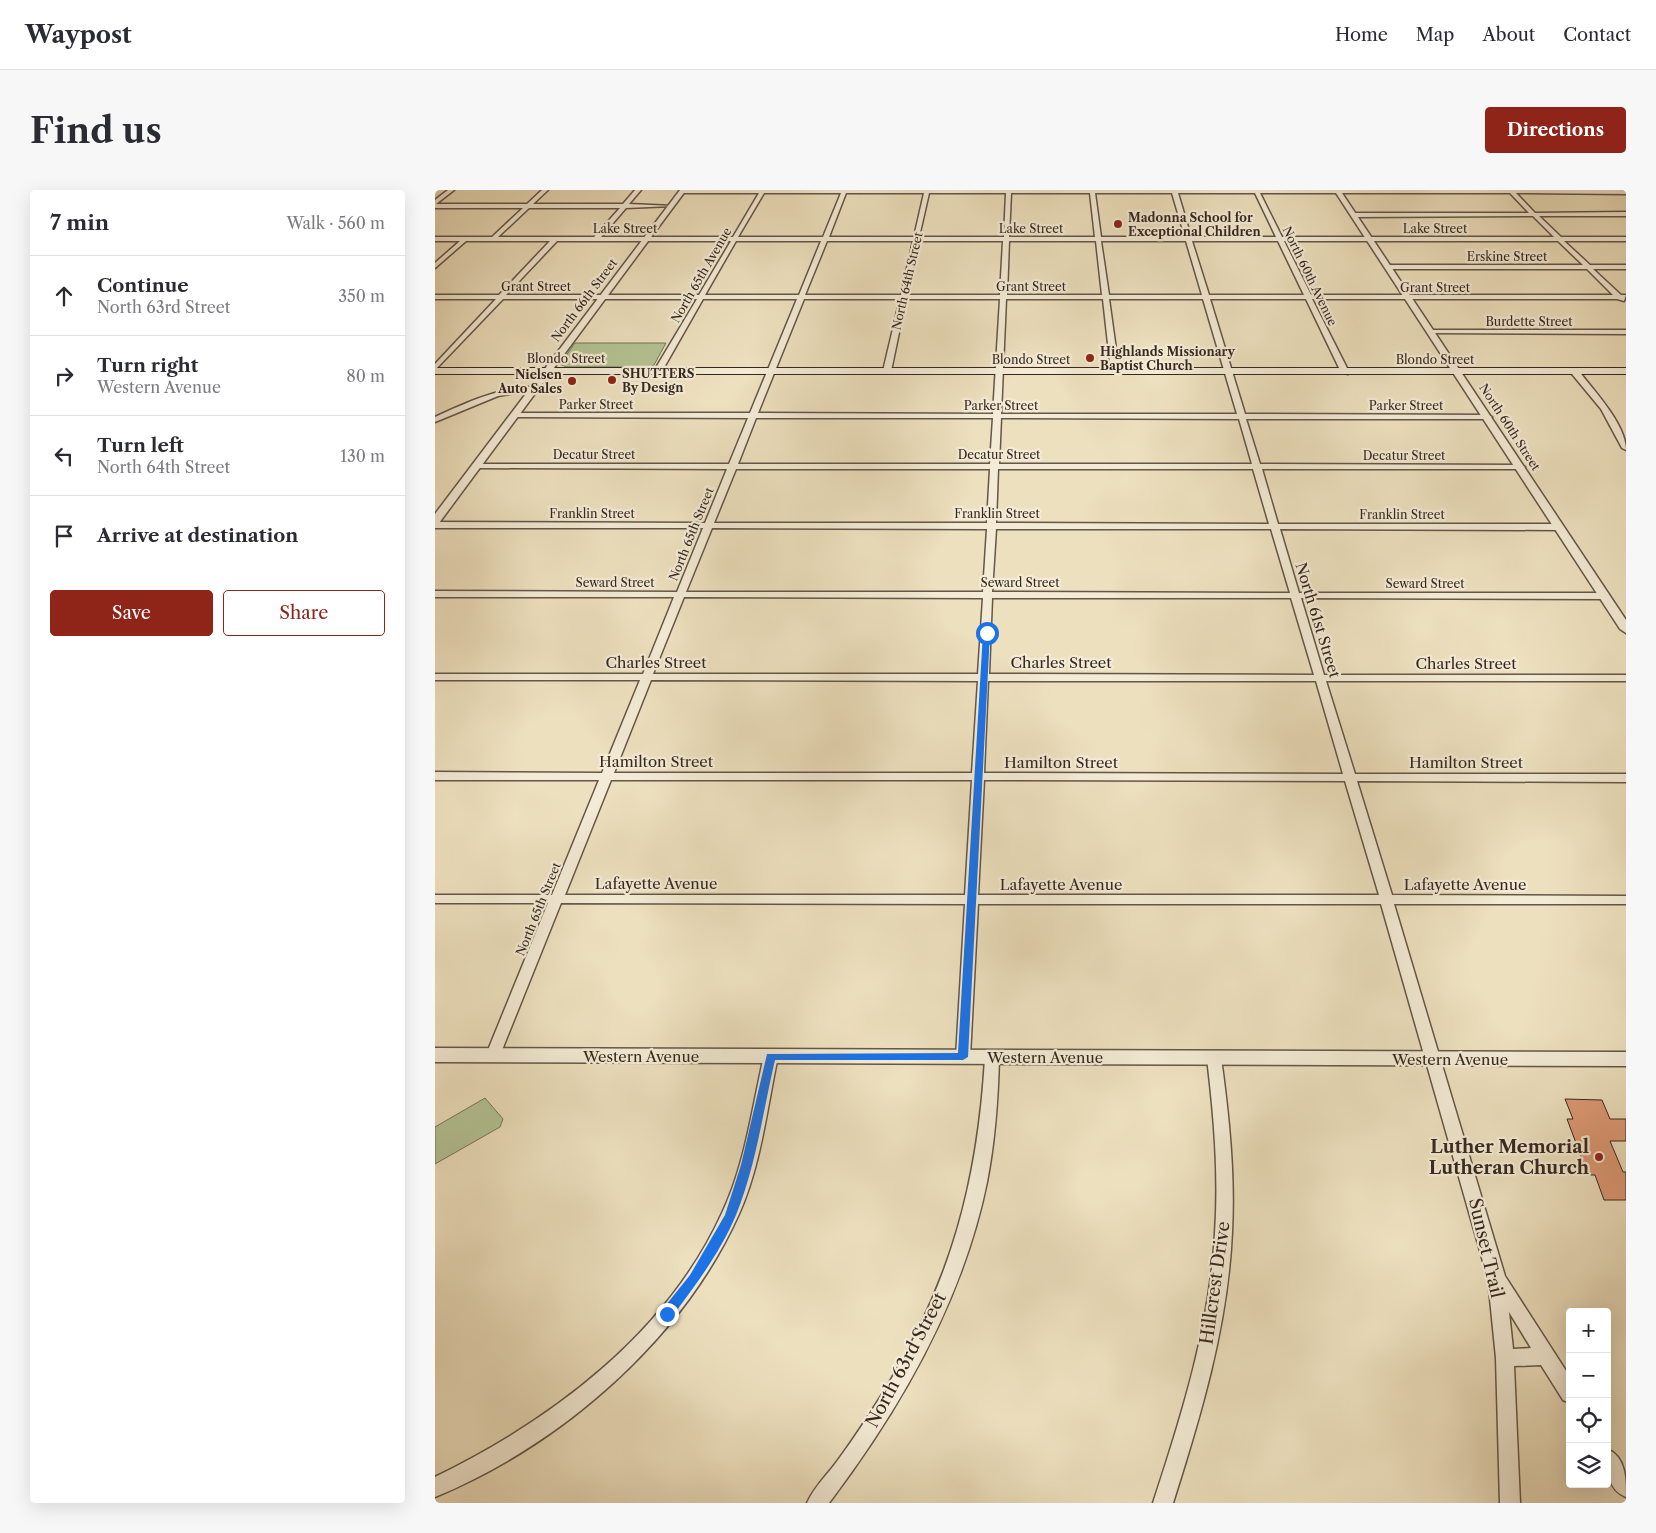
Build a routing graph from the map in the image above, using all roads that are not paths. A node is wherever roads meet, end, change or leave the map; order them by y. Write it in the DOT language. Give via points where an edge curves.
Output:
graph roads {
  1 [pos="451,190"];
  2 [pos="545,190"];
  3 [pos="638,190"];
  4 [pos="682,191"];
  5 [pos="762,191"];
  6 [pos="845,191"];
  7 [pos="927,191"];
  8 [pos="1009,191"];
  9 [pos="1092,191"];
  10 [pos="1174,191"];
  11 [pos="1257,191"];
  12 [pos="1338,191"];
  13 [pos="1509,191"];
  14 [pos="1626,192"];
  15 [pos="435,204"];
  16 [pos="527,206"];
  17 [pos="624,206"];
  18 [pos="670,206"];
  19 [pos="1534,214"];
  20 [pos="1626,214"];
  21 [pos="1354,215"];
  22 [pos="435,239"];
  23 [pos="465,239"];
  24 [pos="493,239"];
  25 [pos="555,239"];
  26 [pos="596,239"];
  27 [pos="646,239"];
  28 [pos="735,239"];
  29 [pos="825,239"];
  30 [pos="916,239"];
  31 [pos="1007,239"];
  32 [pos="1098,239"];
  33 [pos="1559,239"];
  34 [pos="1626,239"];
  35 [pos="1189,240"];
  36 [pos="1280,240"];
  37 [pos="1370,240"];
  38 [pos="435,266"];
  39 [pos="1389,267"];
  40 [pos="1588,267"];
  41 [pos="1626,267"];
  42 [pos="435,297"];
  43 [pos="501,297"];
  44 [pos="602,297"];
  45 [pos="701,297"];
  46 [pos="802,297"];
  47 [pos="903,297"];
  48 [pos="1004,297"];
  49 [pos="1106,297"];
  50 [pos="1623,297"];
  51 [pos="1207,298"];
  52 [pos="1308,298"];
  53 [pos="1409,298"];
  54 [pos="1626,304"];
  55 [pos="1432,332"];
  56 [pos="1626,332"];
  57 [pos="435,370"];
  58 [pos="547,371"];
  59 [pos="658,371"];
  60 [pos="773,371"];
  61 [pos="887,371"];
  62 [pos="1001,371"];
  63 [pos="1115,372"];
  64 [pos="1229,372"];
  65 [pos="1345,372"];
  66 [pos="1459,372"];
  67 [pos="1575,372"];
  68 [pos="1626,372"];
  69 [pos="534,389"];
  70 [pos="515,415"];
  71 [pos="754,416"];
  72 [pos="999,416"];
  73 [pos="1241,416"];
  74 [pos="1488,416"];
  75 [pos="435,420"];
  76 [pos="1626,448"];
  77 [pos="477,466"];
  78 [pos="733,467"];
  79 [pos="996,467"];
  80 [pos="1256,467"];
  81 [pos="1521,467"];
  82 [pos="435,521"];
  83 [pos="435,525"];
  84 [pos="709,526"];
  85 [pos="993,526"];
  86 [pos="1274,526"];
  87 [pos="1559,526"];
  88 [pos="435,594"];
  89 [pos="681,595"];
  90 [pos="989,595"];
  91 [pos="1295,595"];
  92 [pos="1604,596"];
  93 [pos="1626,629"];
  94 [pos="435,677"];
  95 [pos="647,677"];
  96 [pos="984,677"];
  97 [pos="1319,678"];
  98 [pos="1626,678"];
  99 [pos="435,776"];
  100 [pos="606,776"];
  101 [pos="979,777"];
  102 [pos="1349,777"];
  103 [pos="1626,778"];
  104 [pos="435,899"];
  105 [pos="557,899"];
  106 [pos="972,900"];
  107 [pos="1626,900"];
  108 [pos="1386,901"];
  109 [pos="435,1055"];
  110 [pos="493,1055"];
  111 [pos="771,1056"];
  112 [pos="963,1057"];
  113 [pos="992,1058"];
  114 [pos="1214,1058"];
  115 [pos="1434,1059"];
  116 [pos="1626,1059"];
  117 [pos="1497,1279"];
  118 [pos="1547,1356"];
  119 [pos="1505,1358"];
  120 [pos="1566,1387"];
  121 [pos="1611,1464"];
  122 [pos="435,1487"];
  123 [pos="1626,1487"];
  124 [pos="817,1503"];
  125 [pos="1163,1503"];
  126 [pos="1510,1503"];
  1 -- 15 [label="street"];
  2 -- 16 [label="street"];
  3 -- 17 [label="street"];
  4 -- 5 [label="street"];
  4 -- 18 [label="street, North 66th Street"];
  5 -- 6 [label="street"];
  5 -- 28 [label="street, North 65th Avenue"];
  6 -- 7 [label="street"];
  6 -- 29 [label="street, North 65th Street"];
  7 -- 8 [label="street"];
  7 -- 30 [label="street, North 64th Street"];
  8 -- 9 [label="street"];
  8 -- 31 [label="street"];
  9 -- 10 [label="street"];
  9 -- 32 [label="street"];
  10 -- 11 [label="street"];
  10 -- 35 [label="street, North 61st Street"];
  11 -- 12 [label="street"];
  11 -- 36 [label="street, North 60th Avenue"];
  12 -- 13 [label="street"];
  12 -- 21 [label="street, North 60th Street"];
  13 -- 14 [label="street"];
  13 -- 19 [label="street"];
  15 -- 16 [label="street"];
  16 -- 17 [label="street"];
  16 -- 24 [label="street"];
  17 -- 18 [label="street"];
  17 -- 26 [label="street"];
  18 -- 27 [label="street, North 66th Street"];
  19 -- 20 [label="street"];
  19 -- 21 [label="street"];
  19 -- 33 [label="street"];
  21 -- 37 [label="street, North 60th Street"];
  22 -- 23 [label="street, Lake Street"];
  23 -- 24 [label="street, Lake Street"];
  23 -- 38 [label="street"];
  24 -- 25 [label="street, Lake Street"];
  25 -- 26 [label="street, Lake Street"];
  25 -- 43 [label="street"];
  26 -- 27 [label="street, Lake Street"];
  27 -- 28 [label="street, Lake Street"];
  27 -- 44 [label="street, North 66th Street"];
  28 -- 29 [label="street, Lake Street"];
  28 -- 45 [label="street, North 65th Avenue"];
  29 -- 30 [label="street, Lake Street"];
  29 -- 46 [label="street, North 65th Street"];
  30 -- 31 [label="street, Lake Street"];
  30 -- 47 [label="street, North 64th Street"];
  31 -- 32 [label="street, Lake Street"];
  31 -- 48 [label="street"];
  32 -- 35 [label="street, Lake Street"];
  32 -- 49 [label="street"];
  33 -- 34 [label="street, Lake Street"];
  33 -- 37 [label="street, Lake Street"];
  33 -- 40 [label="street"];
  35 -- 36 [label="street, Lake Street"];
  35 -- 51 [label="street, North 61st Street"];
  36 -- 37 [label="street, Lake Street"];
  36 -- 52 [label="street, North 60th Avenue"];
  37 -- 39 [label="street, North 60th Street"];
  39 -- 40 [label="street, Erskine Street"];
  39 -- 53 [label="street, North 60th Street"];
  40 -- 41 [label="street, Erskine Street"];
  40 -- 50 [label="street"];
  42 -- 43 [label="street, Grant Street"];
  43 -- 44 [label="street, Grant Street"];
  43 -- 57 [label="street"];
  44 -- 45 [label="street, Grant Street"];
  44 -- 58 [label="street, North 66th Street"];
  45 -- 46 [label="street, Grant Street"];
  45 -- 59 [label="street, North 65th Avenue"];
  46 -- 47 [label="street, Grant Street"];
  46 -- 60 [label="street, North 65th Street"];
  47 -- 48 [label="street, Grant Street"];
  47 -- 61 [label="street, North 64th Street"];
  48 -- 49 [label="street, Grant Street"];
  48 -- 62 [label="street"];
  49 -- 51 [label="street, Grant Street"];
  49 -- 63 [label="street"];
  50 -- 53 [label="street, Grant Street"];
  50 -- 54 [label="street"];
  51 -- 52 [label="street, Grant Street"];
  51 -- 64 [label="street, North 61st Street"];
  52 -- 53 [label="street, Grant Street"];
  52 -- 65 [label="street, North 60th Avenue"];
  53 -- 55 [label="street, North 60th Street"];
  55 -- 56 [label="street, Burdette Street"];
  55 -- 66 [label="street, North 60th Street"];
  57 -- 58 [label="main road, Blondo Street"];
  58 -- 59 [label="main road, Blondo Street"];
  58 -- 69 [label="street, North 66th Street"];
  59 -- 60 [label="main road, Blondo Street"];
  60 -- 61 [label="main road, Blondo Street"];
  60 -- 71 [label="street, North 65th Street"];
  61 -- 62 [label="main road, Blondo Street"];
  62 -- 63 [label="main road, Blondo Street"];
  62 -- 72 [label="street"];
  63 -- 64 [label="main road, Blondo Street"];
  64 -- 65 [label="main road, Blondo Street"];
  64 -- 73 [label="street, North 61st Street"];
  65 -- 66 [label="main road, Blondo Street"];
  66 -- 67 [label="main road, Blondo Street"];
  66 -- 74 [label="street, North 60th Street"];
  67 -- 68 [label="main road, Blondo Street"];
  67 -- 76 [label="street" via="1604,408"];
  69 -- 70 [label="street, North 66th Street"];
  69 -- 75 [label="street" via="496,393"];
  70 -- 71 [label="street, Parker Street"];
  70 -- 77 [label="street, North 66th Street"];
  71 -- 72 [label="street, Parker Street"];
  71 -- 78 [label="street, North 65th Street"];
  72 -- 73 [label="street, Parker Street"];
  72 -- 79 [label="street"];
  73 -- 74 [label="street, Parker Street"];
  73 -- 80 [label="street, North 61st Street"];
  74 -- 81 [label="street, North 60th Street"];
  77 -- 78 [label="street, Decatur Street"];
  77 -- 82 [label="street, North 66th Street"];
  78 -- 79 [label="street, Decatur Street"];
  78 -- 84 [label="street, North 65th Street"];
  79 -- 80 [label="street, Decatur Street"];
  79 -- 85 [label="street"];
  80 -- 81 [label="street, Decatur Street"];
  80 -- 86 [label="street, North 61st Street"];
  81 -- 87 [label="street, North 60th Street"];
  83 -- 84 [label="street, Franklin Street"];
  84 -- 85 [label="street, Franklin Street"];
  84 -- 89 [label="street, North 65th Street"];
  85 -- 86 [label="street, Franklin Street"];
  85 -- 90 [label="street"];
  86 -- 87 [label="street, Franklin Street"];
  86 -- 91 [label="street, North 61st Street"];
  87 -- 92 [label="street, North 60th Street"];
  88 -- 89 [label="street, Seward Street"];
  89 -- 90 [label="street, Seward Street"];
  89 -- 95 [label="street, North 65th Street"];
  90 -- 91 [label="street, Seward Street"];
  90 -- 96 [label="street"];
  91 -- 92 [label="street, Seward Street"];
  91 -- 97 [label="street, North 61st Street"];
  92 -- 93 [label="street, North 60th Street"];
  94 -- 95 [label="street, Charles Street"];
  95 -- 96 [label="street, Charles Street"];
  95 -- 100 [label="street, North 65th Street"];
  96 -- 97 [label="street, Charles Street"];
  96 -- 101 [label="street"];
  97 -- 98 [label="street, Charles Street"];
  97 -- 102 [label="street, North 61st Street"];
  99 -- 100 [label="street, Hamilton Street"];
  100 -- 101 [label="street, Hamilton Street"];
  100 -- 105 [label="street, North 65th Street"];
  101 -- 102 [label="street, Hamilton Street"];
  101 -- 106 [label="street"];
  102 -- 103 [label="street, Hamilton Street"];
  102 -- 108 [label="street, North 61st Street"];
  104 -- 105 [label="street, Lafayette Avenue"];
  105 -- 106 [label="street, Lafayette Avenue"];
  105 -- 110 [label="street, North 65th Street"];
  106 -- 108 [label="street, Lafayette Avenue"];
  106 -- 112 [label="street"];
  107 -- 108 [label="street, Lafayette Avenue"];
  108 -- 115 [label="street, North 61st Street"];
  109 -- 110 [label="street, Western Avenue"];
  110 -- 111 [label="street, Western Avenue"];
  111 -- 112 [label="street, Western Avenue"];
  111 -- 122 [label="street" via="746,1165 730,1215 694,1278 667,1314 605,1378 564,1412 478,1466"];
  112 -- 113 [label="street, Western Avenue"];
  113 -- 114 [label="street, Western Avenue"];
  113 -- 124 [label="street, North 63rd Street" via="980,1177 956,1259 924,1334 889,1398 840,1474"];
  114 -- 115 [label="street, Western Avenue"];
  114 -- 125 [label="street, Hillcrest Drive" via="1225,1195 1219,1276 1199,1382"];
  115 -- 116 [label="street, Western Avenue"];
  115 -- 117 [label="street, Sunset Trail"];
  117 -- 118 [label="street"];
  117 -- 119 [label="street, Sunset Trail"];
  118 -- 119 [label="street"];
  118 -- 120 [label="street"];
  119 -- 126 [label="street, Sunset Trail"];
  121 -- 123 [label="street"];
}
